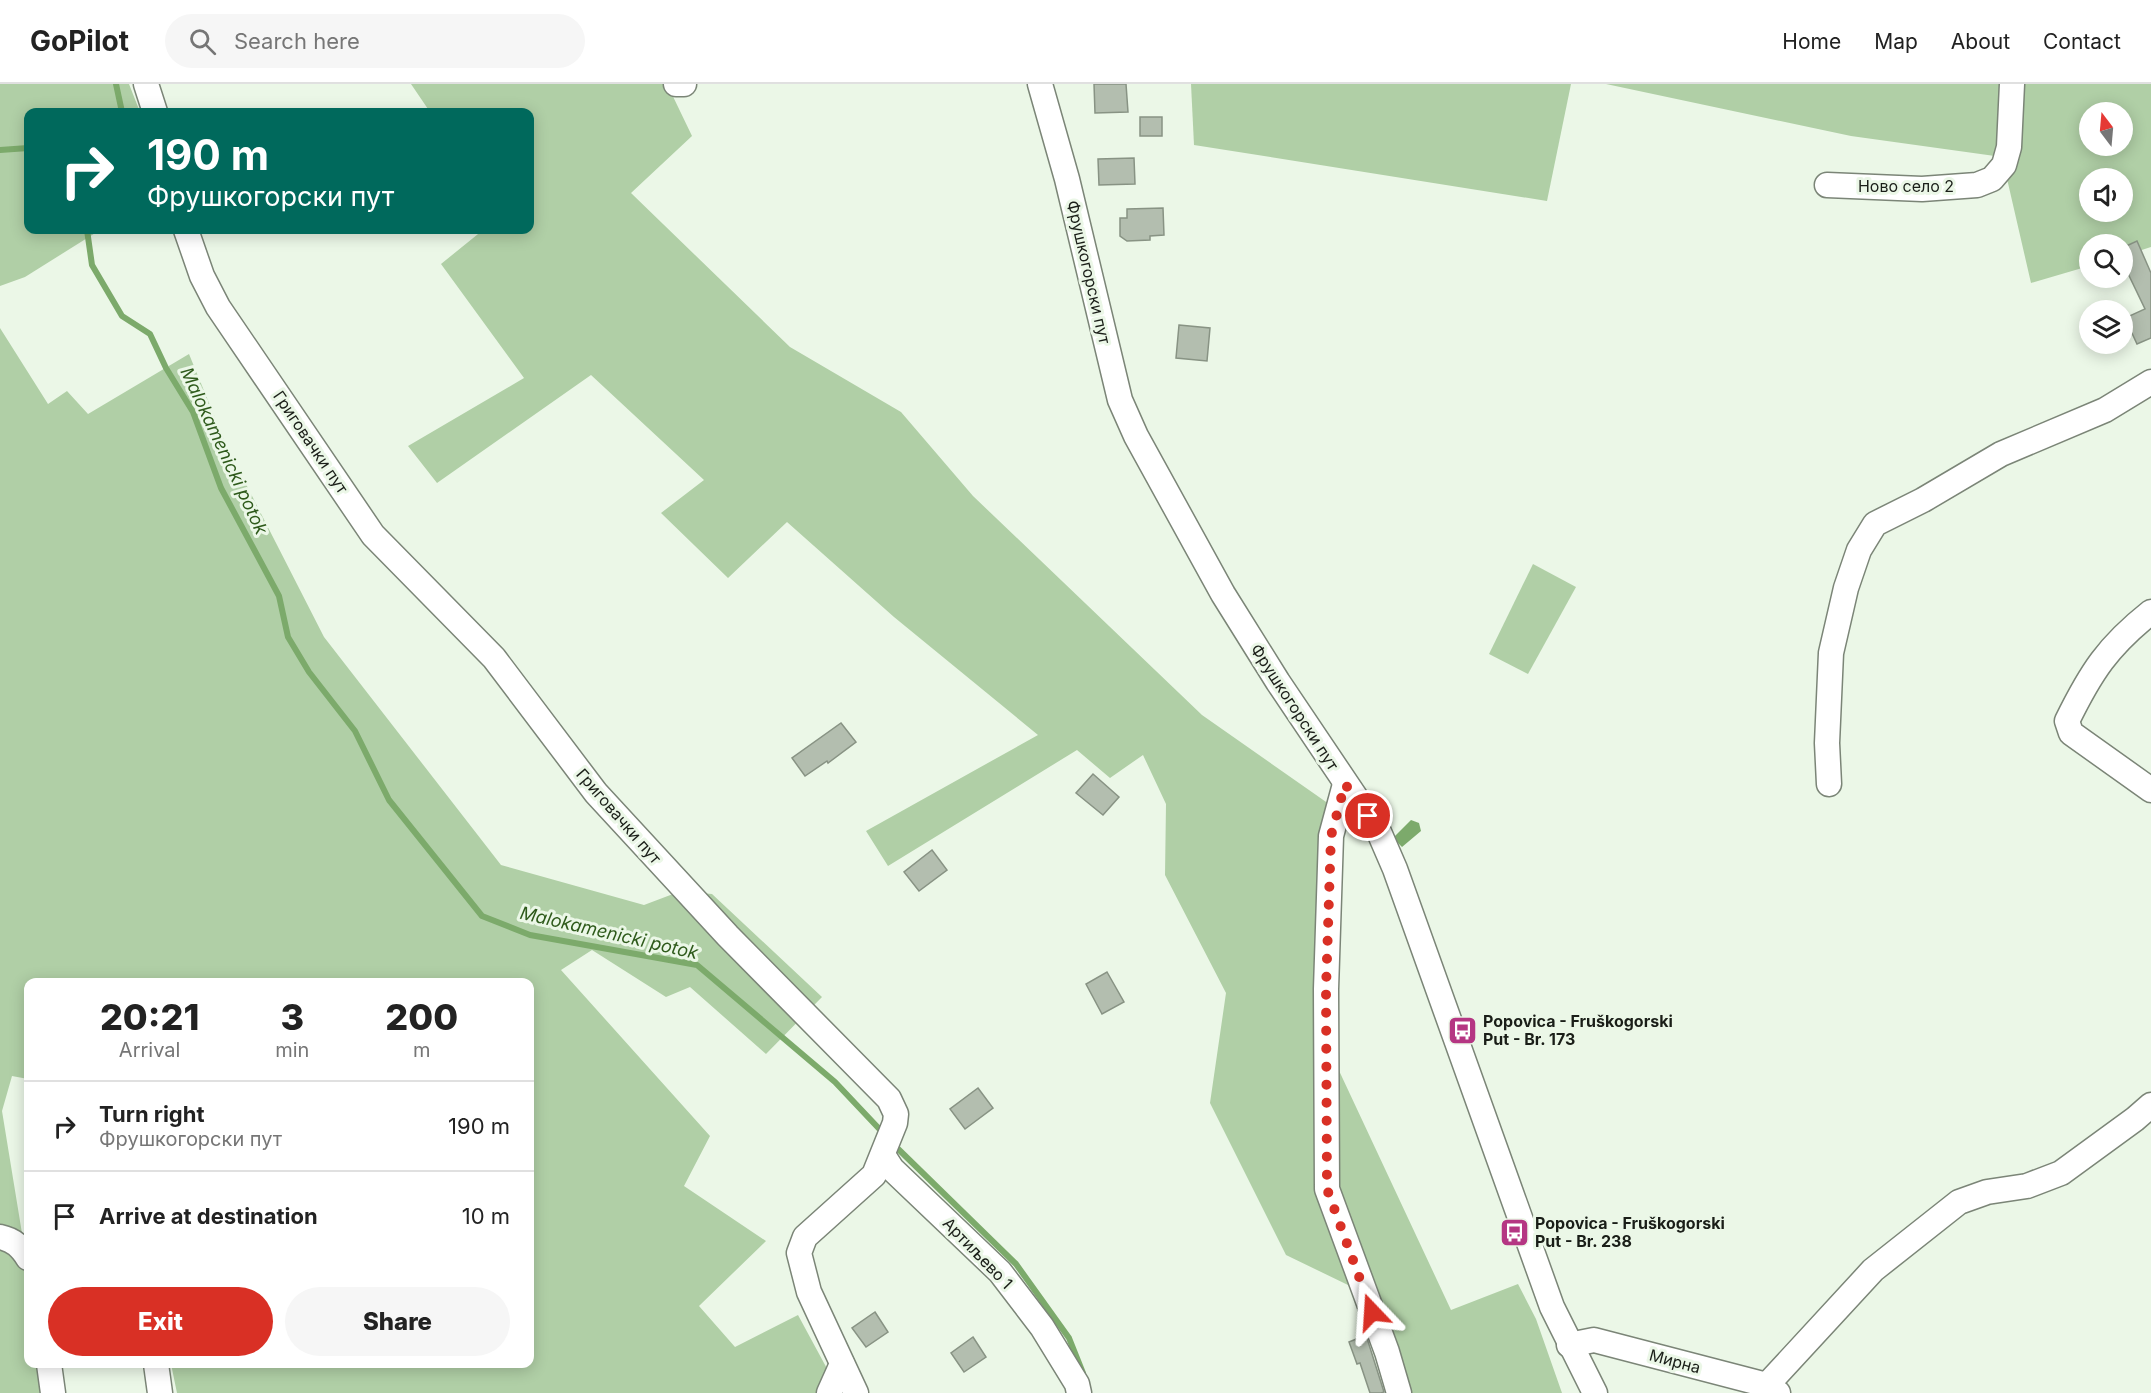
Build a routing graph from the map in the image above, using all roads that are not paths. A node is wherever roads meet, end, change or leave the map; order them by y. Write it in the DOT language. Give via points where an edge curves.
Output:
graph roads {
  1 [pos="146,84"];
  2 [pos="676,84"];
  3 [pos="684,84"];
  4 [pos="1040,84"];
  5 [pos="2012,84"];
  6 [pos="154,108"];
  7 [pos="1827,185"];
  8 [pos="187,234"];
  9 [pos="2151,382"];
  10 [pos="2151,612"];
  11 [pos="1345,784"];
  12 [pos="1829,784"];
  13 [pos="2151,790"];
  14 [pos="2151,1105"];
  15 [pos="883,1155"];
  16 [pos="0,1237"];
  17 [pos="24,1251"];
  18 [pos="1569,1344"];
  19 [pos="842,1364"];
  20 [pos="50,1368"];
  21 [pos="157,1368"];
  22 [pos="1772,1389"];
  23 [pos="53,1393"];
  24 [pos="160,1393"];
  25 [pos="829,1393"];
  26 [pos="856,1393"];
  27 [pos="1079,1393"];
  28 [pos="1399,1393"];
  29 [pos="1595,1393"];
  1 -- 6 [label="street"];
  2 -- 3 [label="street"];
  4 -- 11 [label="street, Фрушкогорски пут" via="1120,400 1223,594"];
  5 -- 7 [label="street, Ново село 2" via="2009,147 2004,165 1992,179 1977,185 1922,189"];
  8 -- 15 [label="street, Григовачки пут" via="218,306 373,535 494,658 611,810 728,936 890,1099 895,1123"];
  9 -- 12 [label="street" via="2105,410 2001,454 1875,524 1859,550 1846,588 1831,653"];
  10 -- 13 [label="street" via="2101,660 2067,720 2071,733"];
  11 -- 18 [label="street, Фрушкогорски пут" via="1379,832 1395,869 1529,1246"];
  11 -- 28 [label="street" via="1331,836 1326,989 1327,1189"];
  14 -- 22 [label="street" via="2061,1173 2027,1186 1987,1192 1959,1202 1874,1270"];
  15 -- 19 [label="street, Григовачки пут" via="874,1175 805,1237 799,1254 809,1292"];
  15 -- 27 [label="street, Артиљево 1" via="892,1169 1000,1272 1042,1327"];
  16 -- 17 [label="street"];
  18 -- 22 [label="street, Мирна" via="1594,1340"];
  18 -- 29 [label="street, Фрушкогорски пут"];
  19 -- 25 [label="street"];
  19 -- 26 [label="street, Григовачки пут"];
  20 -- 23 [label="street"];
  21 -- 24 [label="street"];
}
